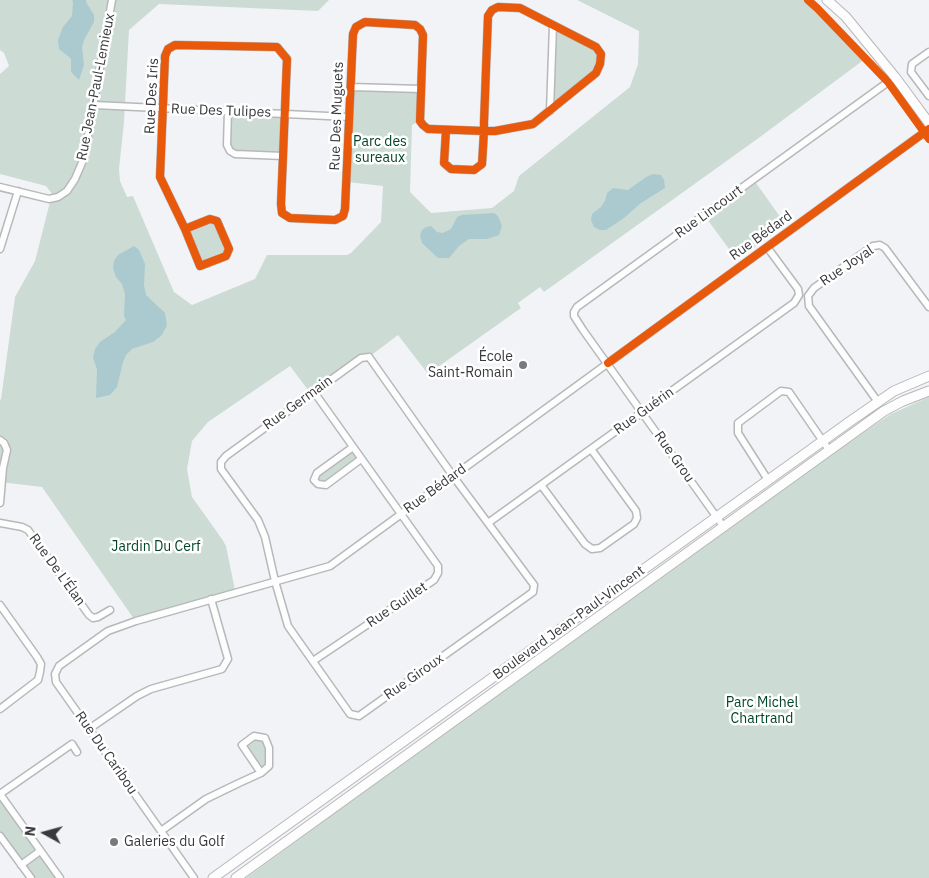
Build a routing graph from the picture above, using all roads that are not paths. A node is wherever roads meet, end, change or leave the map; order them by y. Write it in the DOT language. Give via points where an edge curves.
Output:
graph roads {
  1 [pos="112,0"];
  2 [pos="827,0"];
  3 [pos="553,25"];
  4 [pos="929,52"];
  5 [pos="895,77"];
  6 [pos="351,87"];
  7 [pos="421,89"];
  8 [pos="929,96"];
  9 [pos="94,106"];
  10 [pos="163,108"];
  11 [pos="228,111"];
  12 [pos="550,111"];
  13 [pos="284,114"];
  14 [pos="349,117"];
  15 [pos="929,123"];
  16 [pos="929,129"];
  17 [pos="446,130"];
  18 [pos="484,131"];
  19 [pos="283,156"];
  20 [pos="0,188"];
  21 [pos="18,191"];
  22 [pos="185,229"];
  23 [pos="767,247"];
  24 [pos="0,249"];
  25 [pos="929,307"];
  26 [pos="608,363"];
  27 [pos="929,376"];
  28 [pos="929,390"];
  29 [pos="314,392"];
  30 [pos="878,402"];
  31 [pos="642,412"];
  32 [pos="0,440"];
  33 [pos="823,441"];
  34 [pos="353,447"];
  35 [pos="592,449"];
  36 [pos="829,450"];
  37 [pos="361,459"];
  38 [pos="1,467"];
  39 [pos="453,476"];
  40 [pos="768,480"];
  41 [pos="542,485"];
  42 [pos="0,503"];
  43 [pos="401,514"];
  44 [pos="717,517"];
  45 [pos="0,523"];
  46 [pos="488,523"];
  47 [pos="723,526"];
  48 [pos="275,581"];
  49 [pos="211,599"];
  50 [pos="0,605"];
  51 [pos="110,610"];
  52 [pos="313,661"];
  53 [pos="55,674"];
  54 [pos="0,709"];
  55 [pos="89,729"];
  56 [pos="77,752"];
  57 [pos="262,773"];
  58 [pos="0,794"];
  59 [pos="161,831"];
  60 [pos="0,836"];
  61 [pos="40,851"];
  62 [pos="21,865"];
  63 [pos="30,878"];
  64 [pos="60,878"];
  65 [pos="194,878"];
  66 [pos="214,878"];
  67 [pos="236,878"];
  1 -- 9 [label="street, Rue Jean-Paul-Lemieux"];
  2 -- 5 [label="street" via="846,17"];
  3 -- 12 [label="street"];
  3 -- 12 [label="street" via="596,47 601,54 596,73"];
  3 -- 18 [label="street" via="520,8 498,7 488,16"];
  4 -- 8 [label="street" via="912,64 911,72"];
  5 -- 15 [label="street"];
  5 -- 26 [label="street, Rue Lincourt" via="577,307 574,316"];
  6 -- 7 [label="street"];
  6 -- 7 [label="street, Rue Des Muguets" via="353,34 356,27 365,22 414,25 420,29 423,35"];
  6 -- 14 [label="street, Rue Des Muguets"];
  7 -- 17 [label="street, Rue Des Muguets" via="420,121 428,129"];
  9 -- 10 [label="street, Rue Des Tulipes"];
  9 -- 21 [label="street, Rue Jean-Paul-Lemieux" via="84,158 67,191 49,198"];
  10 -- 11 [label="street, Rue Des Tulipes"];
  10 -- 13 [label="street, Rue Des Iris" via="165,56 175,45 277,47 287,59"];
  10 -- 22 [label="street, Rue Des Iris" via="160,177"];
  11 -- 13 [label="street, Rue Des Tulipes"];
  11 -- 19 [label="street" via="226,145 230,151 235,154"];
  12 -- 18 [label="street" via="533,124"];
  13 -- 14 [label="street, Rue Des Tulipes"];
  13 -- 19 [label="street, Rue Des Muguets"];
  14 -- 19 [label="street, Rue Des Muguets" via="346,209 343,216 335,220 290,218 282,213"];
  16 -- 23 [label="street, Rue Bédard"];
  17 -- 18 [label="street"];
  17 -- 18 [label="street" via="444,163 451,169 474,170 482,164"];
  20 -- 21 [label="street, Rue Jean-Paul-Lemieux"];
  21 -- 24 [label="street"];
  22 -- 22 [label="street, Rue Des Iris" via="200,266 226,256 229,249 217,221 210,220"];
  23 -- 26 [label="street, Rue Bédard"];
  23 -- 31 [label="street, Rue Guérin" via="798,289 799,295 794,303"];
  25 -- 30 [label="street, Rue Joyal" via="880,245 873,246 814,288 808,296 809,306"];
  26 -- 31 [label="street, Rue Grou"];
  26 -- 39 [label="street, Rue Bédard"];
  27 -- 30 [label="street, Boulevard Jean-Paul-Vincent" via="894,391"];
  28 -- 36 [label="street, Boulevard Jean-Paul-Vincent" via="884,411"];
  29 -- 34 [label="street, Rue Guillet"];
  29 -- 39 [label="street, Rue Germain" via="361,358 369,357"];
  29 -- 48 [label="street, Rue Germain" via="221,462 221,469 258,520"];
  30 -- 33 [label="street, Boulevard Jean-Paul-Vincent"];
  31 -- 35 [label="street, Rue Guérin"];
  31 -- 44 [label="street, Rue Grou"];
  32 -- 38 [label="street" via="7,450"];
  33 -- 36 [label="street"];
  33 -- 40 [label="street, Boulevard Jean-Paul-Vincent"];
  33 -- 40 [label="street" via="789,392 781,391 738,423 738,433"];
  34 -- 37 [label="street, Rue Guillet"];
  34 -- 37 [label="street" via="317,473 314,480 326,485"];
  35 -- 41 [label="street, Rue Guérin"];
  35 -- 41 [label="street" via="636,511 634,524 600,548 592,549"];
  36 -- 47 [label="street, Boulevard Jean-Paul-Vincent"];
  37 -- 43 [label="street, Rue Guillet"];
  38 -- 42 [label="street"];
  39 -- 43 [label="street, Rue Bédard"];
  39 -- 46 [label="street"];
  40 -- 44 [label="street, Boulevard Jean-Paul-Vincent"];
  41 -- 46 [label="street, Rue Guérin"];
  43 -- 48 [label="street, Rue Bédard" via="330,566"];
  43 -- 52 [label="street, Rue Guillet" via="438,566 434,580"];
  44 -- 47 [label="street, Rue Grou"];
  44 -- 66 [label="street, Boulevard Jean-Paul-Vincent"];
  45 -- 51 [label="street, Rue De L'Élan" via="28,530 89,615 98,617"];
  46 -- 52 [label="street, Rue Giroux" via="534,585 534,592 359,716 350,714"];
  47 -- 67 [label="street, Boulevard Jean-Paul-Vincent"];
  48 -- 49 [label="street, Rue Bédard"];
  48 -- 52 [label="street, Rue Giroux" via="288,626"];
  49 -- 53 [label="street, Rue Bédard" via="108,631 59,666"];
  49 -- 55 [label="street" via="228,659 222,669 150,689"];
  50 -- 54 [label="street" via="41,664 38,680"];
  53 -- 55 [label="street, Rue Du Caribou" via="56,682"];
  55 -- 59 [label="street, Rue Du Caribou"];
  56 -- 58 [label="street" via="72,744"];
  57 -- 57 [label="street" via="269,766 269,748 265,738 254,736 242,745"];
  57 -- 59 [label="street" via="206,800"];
  58 -- 61 [label="street"];
  59 -- 65 [label="street, Rue Du Caribou"];
  60 -- 62 [label="street"];
  61 -- 62 [label="street"];
  61 -- 64 [label="street"];
  62 -- 63 [label="street"];
}
